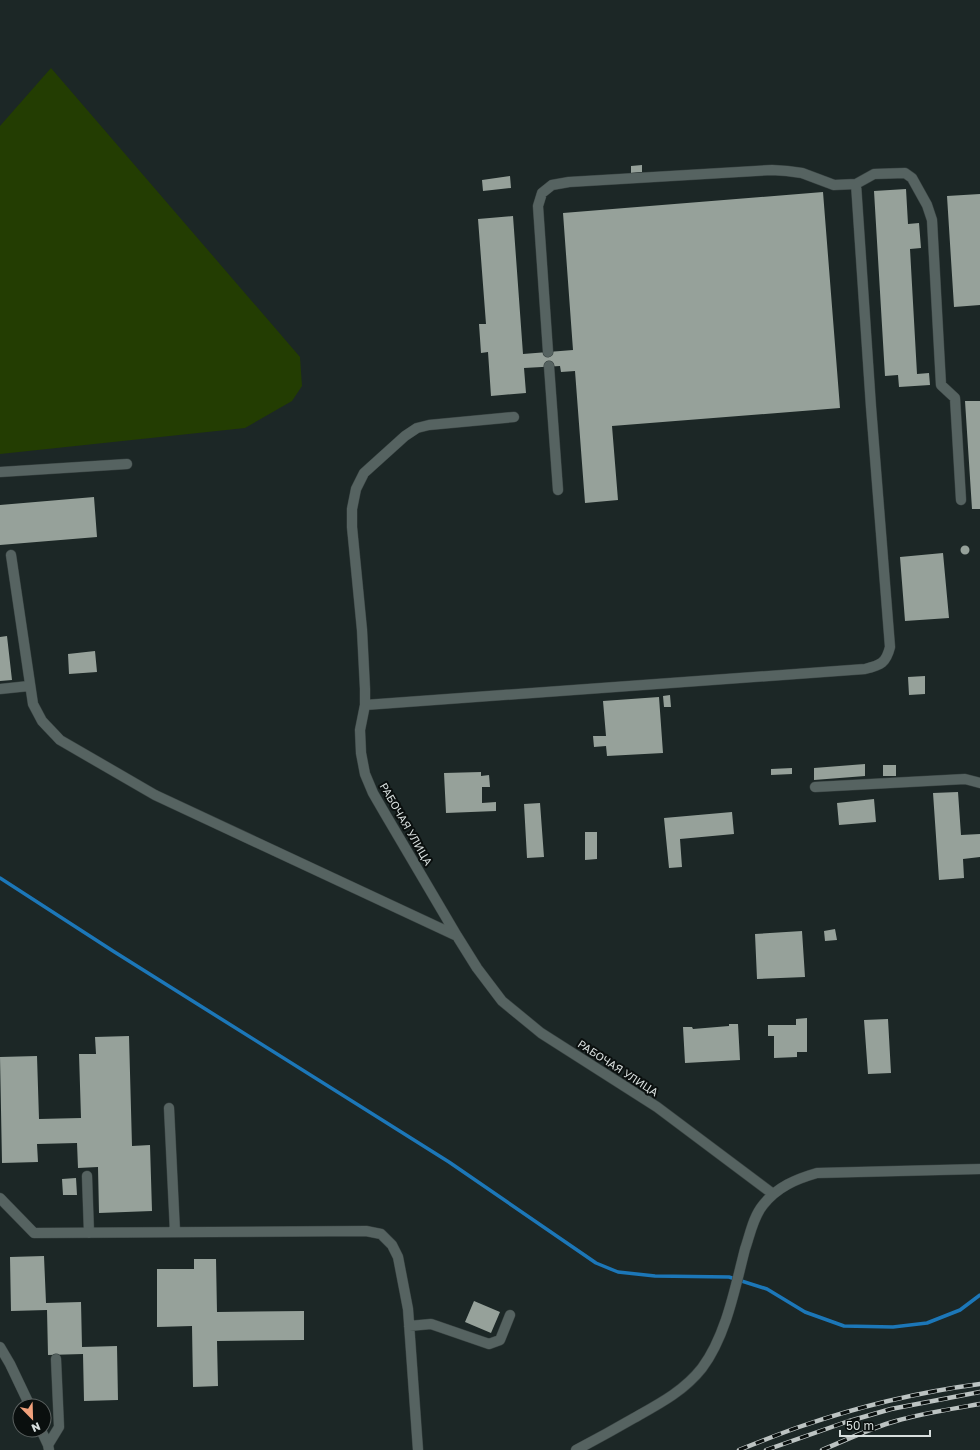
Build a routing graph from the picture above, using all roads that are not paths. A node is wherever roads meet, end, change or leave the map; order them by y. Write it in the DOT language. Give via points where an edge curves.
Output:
graph roads {
  1 [pos="856,184"];
  2 [pos="548,352"];
  3 [pos="549,366"];
  4 [pos="514,417"];
  5 [pos="127,464"];
  6 [pos="0,472"];
  7 [pos="558,490"];
  8 [pos="961,500"];
  9 [pos="11,555"];
  10 [pos="29,686"];
  11 [pos="0,689"];
  12 [pos="365,705"];
  13 [pos="980,783"];
  14 [pos="815,787"];
  15 [pos="457,936"];
  16 [pos="169,1108"];
  17 [pos="980,1169"];
  18 [pos="87,1176"];
  19 [pos="774,1194"];
  20 [pos="0,1198"];
  21 [pos="175,1232"];
  22 [pos="89,1233"];
  23 [pos="510,1315"];
  24 [pos="409,1326"];
  25 [pos="0,1347"];
  26 [pos="56,1359"];
  27 [pos="26,1398"];
  28 [pos="44,1438"];
  29 [pos="48,1448"];
  30 [pos="418,1450"];
  31 [pos="576,1450"];
  1 -- 2 [label="street" via="834,185 787,170 772,170 552,185 542,193 538,206"];
  1 -- 8 [label="street" via="874,174 905,173 912,178 932,220 941,385 955,398"];
  1 -- 12 [label="street" via="890,647 887,658 878,666 865,669"];
  3 -- 7 [label="street"];
  4 -- 12 [label="street, РАБОЧАЯ УЛИЦА" via="416,428 381,457 361,478 356,489 352,521 362,630"];
  5 -- 6 [label="street"];
  9 -- 10 [label="street"];
  10 -- 11 [label="street"];
  10 -- 15 [label="street" via="33,704 42,721 60,740 81,753 155,795"];
  12 -- 15 [label="street, РАБОЧАЯ УЛИЦА" via="360,730 365,774 384,812"];
  13 -- 14 [label="street" via="965,778"];
  15 -- 19 [label="street, РАБОЧАЯ УЛИЦА" via="502,1001 519,1016 541,1033 657,1107"];
  16 -- 21 [label="street"];
  17 -- 19 [label="street" via="817,1173 802,1177"];
  18 -- 22 [label="street"];
  19 -- 31 [label="street" via="762,1206 753,1224 722,1329 703,1366 692,1380 675,1394"];
  20 -- 22 [label="street" via="34,1233"];
  21 -- 22 [label="street"];
  21 -- 24 [label="street" via="366,1231 381,1234 392,1245 398,1257"];
  23 -- 24 [label="street" via="500,1340 489,1344 431,1324"];
  24 -- 30 [label="street"];
  25 -- 27 [label="street"];
  26 -- 29 [label="street" via="58,1427"];
  28 -- 29 [label="street"];
}
